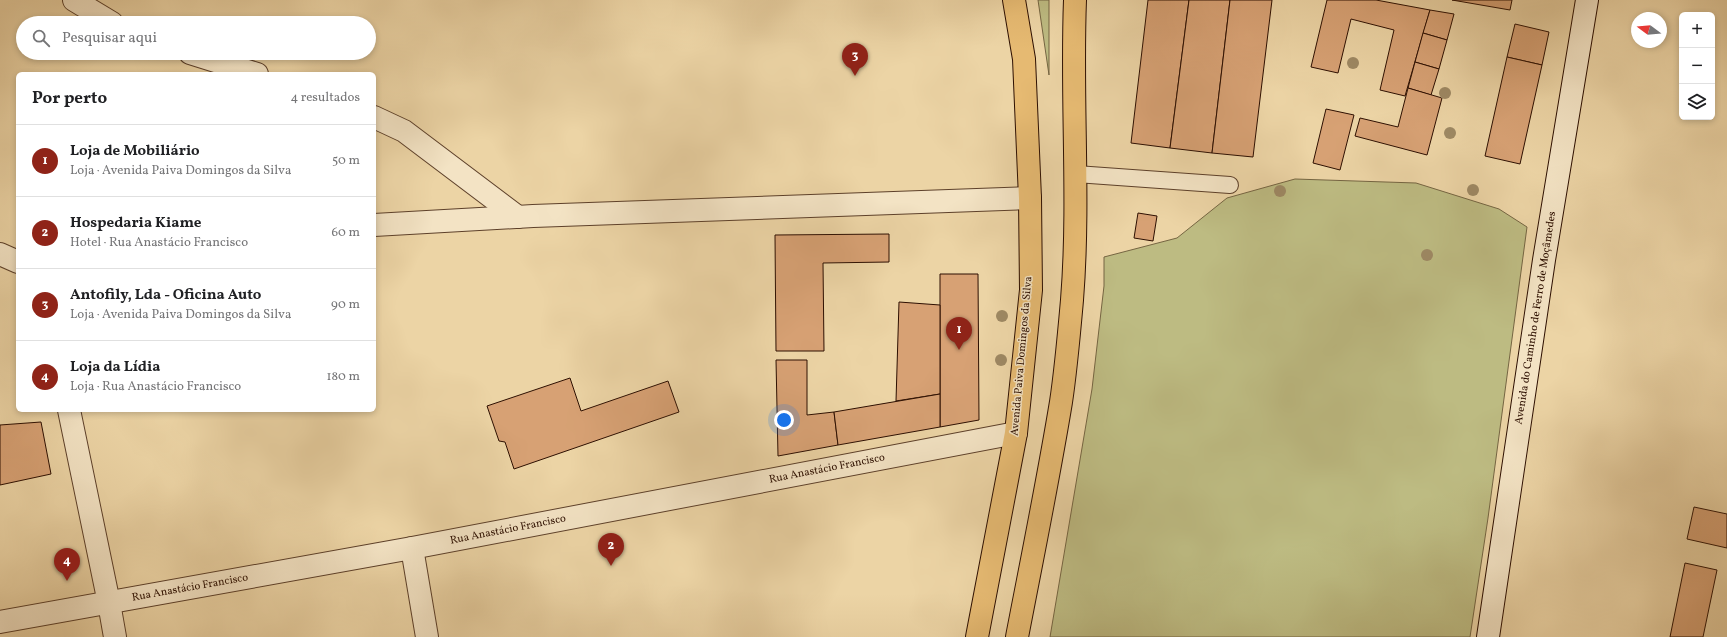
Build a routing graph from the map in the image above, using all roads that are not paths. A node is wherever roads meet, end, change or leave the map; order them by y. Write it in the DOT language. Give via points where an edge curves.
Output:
graph roads {
  1 [pos="74,0"];
  2 [pos="1014,0"];
  3 [pos="1075,0"];
  4 [pos="1588,0"];
  5 [pos="100,16"];
  6 [pos="212,60"];
  7 [pos="251,72"];
  8 [pos="376,118"];
  9 [pos="1076,174"];
  10 [pos="1230,185"];
  11 [pos="1030,198"];
  12 [pos="518,217"];
  13 [pos="376,225"];
  14 [pos="0,254"];
  15 [pos="16,261"];
  16 [pos="69,412"];
  17 [pos="1016,433"];
  18 [pos="412,548"];
  19 [pos="109,602"];
  20 [pos="0,622"];
  21 [pos="115,637"];
  22 [pos="427,637"];
  23 [pos="977,637"];
  24 [pos="1017,637"];
  25 [pos="1488,637"];
  1 -- 5 [label="street"];
  2 -- 11 [label="main road, Avenida Paiva Domingos da Silva" via="1024,59"];
  3 -- 9 [label="main road"];
  4 -- 25 [label="street, Avenida do Caminho de Ferro de Moçâmedes" via="1544,260"];
  6 -- 7 [label="street"];
  8 -- 12 [label="street" via="404,131"];
  9 -- 10 [label="lane"];
  9 -- 24 [label="main road" via="1072,299 1061,401"];
  11 -- 12 [label="street"];
  11 -- 17 [label="main road, Avenida Paiva Domingos da Silva" via="1031,290"];
  12 -- 13 [label="street"];
  14 -- 15 [label="street"];
  16 -- 19 [label="street"];
  17 -- 18 [label="street, Rua Anastácio Francisco"];
  17 -- 23 [label="main road, Avenida Paiva Domingos da Silva"];
  18 -- 19 [label="street, Rua Anastácio Francisco"];
  18 -- 22 [label="street"];
  19 -- 20 [label="street, Rua Anastácio Francisco"];
  19 -- 21 [label="street"];
}
